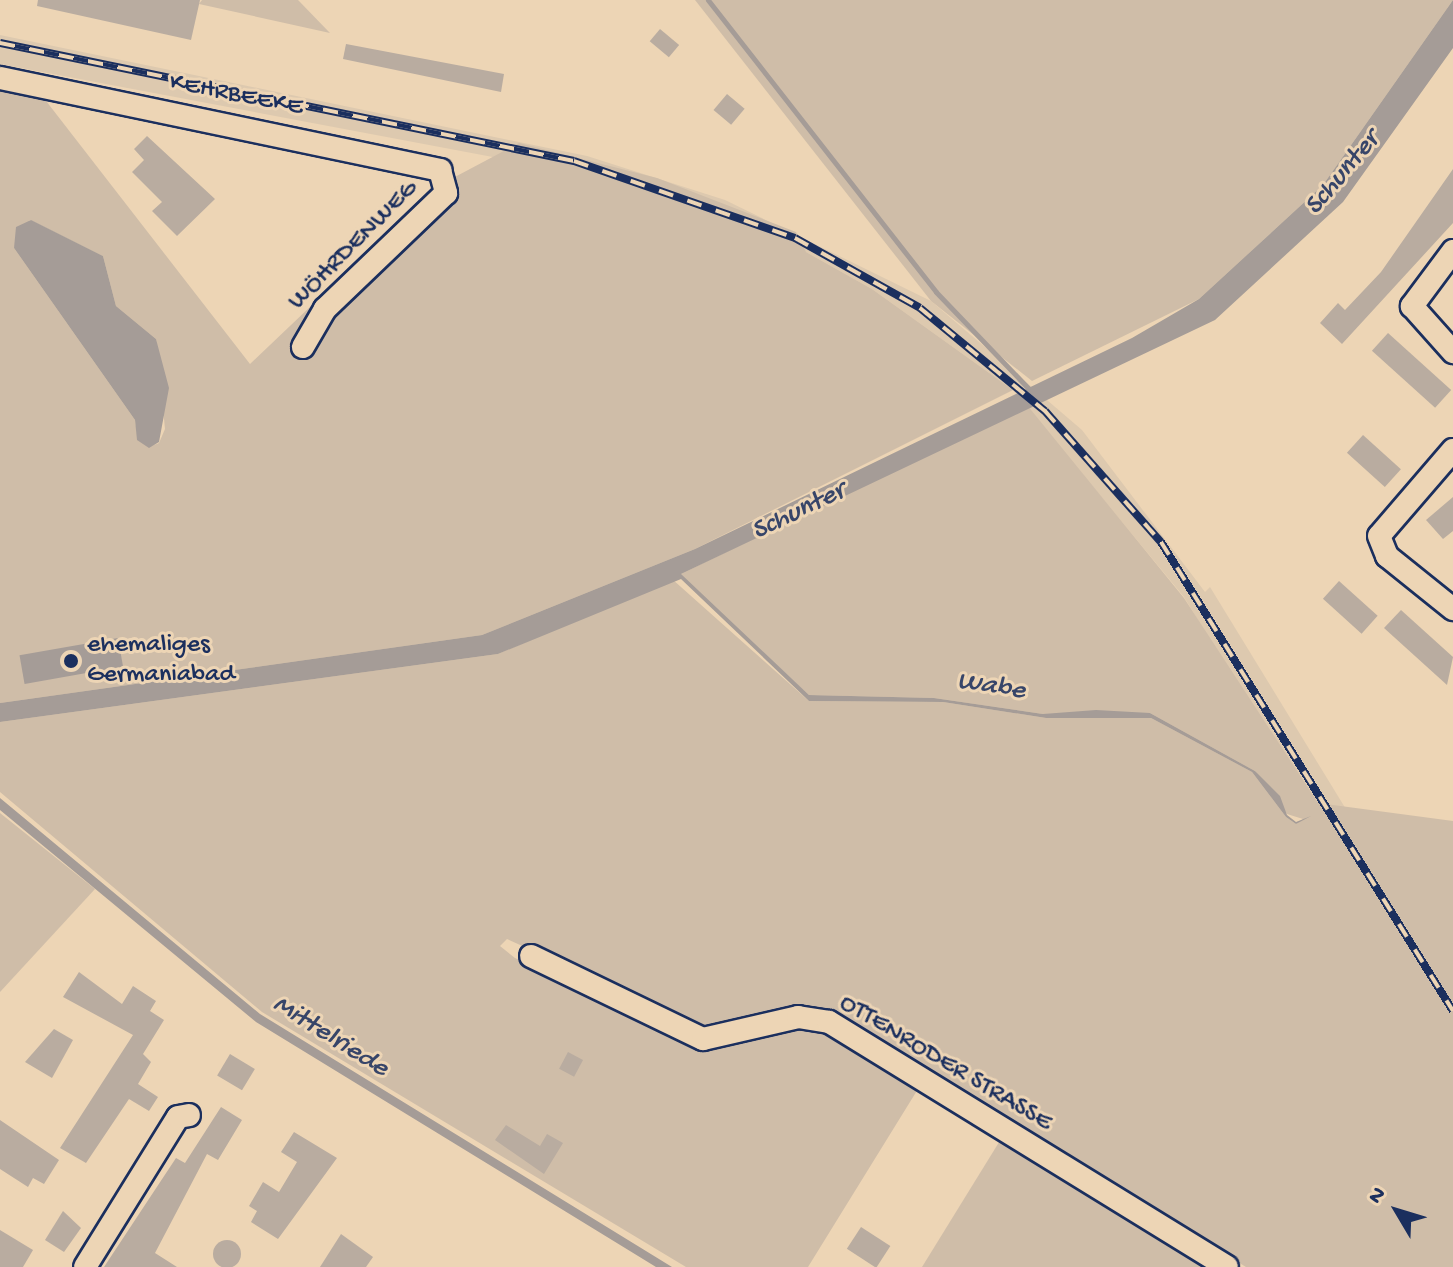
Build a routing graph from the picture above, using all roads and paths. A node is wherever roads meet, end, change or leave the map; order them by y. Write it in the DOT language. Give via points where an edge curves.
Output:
graph roads {
  1 [pos="0,78"];
  2 [pos="450,186"];
  3 [pos="1453,251"];
  4 [pos="303,347"];
  5 [pos="1453,352"];
  6 [pos="1453,450"];
  7 [pos="1453,609"];
  8 [pos="531,956"];
  9 [pos="189,1115"];
  10 [pos="85,1267"];
  11 [pos="1227,1267"];
  1 -- 2 [label="street, KEHRBEEKE" via="418,160 440,170"];
  2 -- 4 [label="street, WÖHRDENWEG" via="325,309"];
  3 -- 5 [label="street" via="1412,306"];
  6 -- 7 [label="street" via="1379,536 1387,556"];
  8 -- 11 [label="street, OTTENRODER STRASSE" via="703,1039 798,1017 829,1022"];
  9 -- 10 [label="street" via="178,1117"];
}
